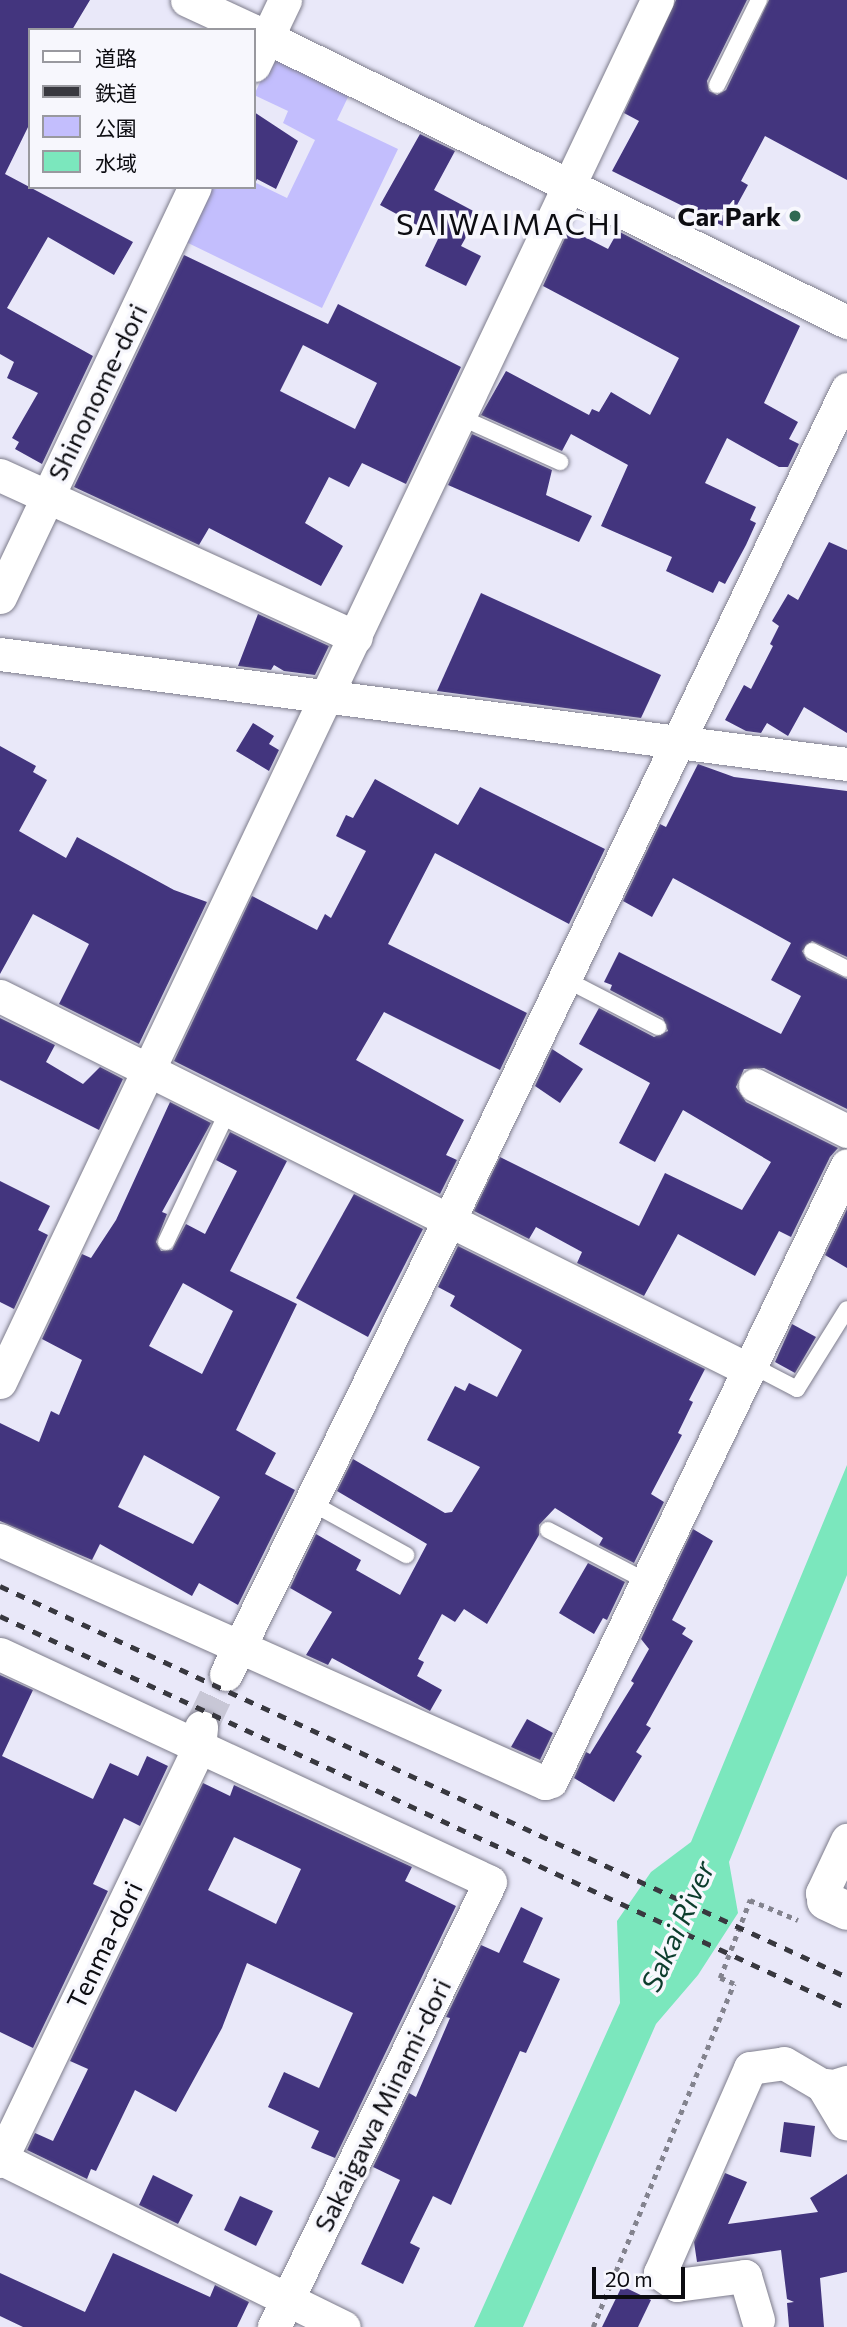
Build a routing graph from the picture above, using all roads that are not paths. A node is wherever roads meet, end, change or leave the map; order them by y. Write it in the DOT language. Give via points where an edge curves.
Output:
graph roads {
  1 [pos="187,0"];
  2 [pos="285,0"];
  3 [pos="657,0"];
  4 [pos="759,0"];
  5 [pos="235,28"];
  6 [pos="257,41"];
  7 [pos="717,85"];
  8 [pos="569,187"];
  9 [pos="194,189"];
  10 [pos="847,322"];
  11 [pos="847,389"];
  12 [pos="460,417"];
  13 [pos="560,463"];
  14 [pos="0,475"];
  15 [pos="46,497"];
  16 [pos="0,597"];
  17 [pos="356,637"];
  18 [pos="0,654"];
  19 [pos="328,695"];
  20 [pos="675,740"];
  21 [pos="847,764"];
  22 [pos="812,951"];
  23 [pos="847,970"];
  24 [pos="563,978"];
  25 [pos="0,996"];
  26 [pos="658,1027"];
  27 [pos="148,1068"];
  28 [pos="755,1085"];
  29 [pos="229,1108"];
  30 [pos="847,1131"];
  31 [pos="847,1165"];
  32 [pos="450,1218"];
  33 [pos="166,1242"];
  34 [pos="847,1309"];
  35 [pos="748,1367"];
  36 [pos="0,1382"];
  37 [pos="310,1502"];
  38 [pos="548,1530"];
  39 [pos="0,1540"];
  40 [pos="406,1555"];
  41 [pos="646,1581"];
  42 [pos="0,1654"];
  43 [pos="233,1660"];
  44 [pos="200,1737"];
  45 [pos="847,1840"];
  46 [pos="827,1911"];
  47 [pos="837,2085"];
  48 [pos="847,2121"];
  49 [pos="0,2159"];
  50 [pos="280,2314"];
  51 [pos="758,2320"];
  52 [pos="344,2327"];
  1 -- 5 [label="street"];
  2 -- 6 [label="street"];
  3 -- 8 [label="street"];
  4 -- 7 [label="lane"];
  6 -- 8 [label="street"];
  8 -- 10 [label="street"];
  8 -- 12 [label="street"];
  9 -- 15 [label="street, Shinonome-dori"];
  11 -- 20 [label="street"];
  12 -- 13 [label="lane"];
  12 -- 17 [label="street"];
  14 -- 15 [label="street"];
  15 -- 16 [label="street, Shinonome-dori"];
  15 -- 17 [label="street"];
  17 -- 19 [label="street"];
  18 -- 19 [label="street"];
  19 -- 20 [label="street"];
  19 -- 27 [label="street"];
  20 -- 21 [label="street"];
  20 -- 24 [label="street"];
  22 -- 23 [label="lane"];
  24 -- 26 [label="lane"];
  24 -- 32 [label="street"];
  25 -- 27 [label="street"];
  27 -- 29 [label="street"];
  27 -- 36 [label="street"];
  28 -- 30 [label="street"];
  29 -- 32 [label="street"];
  29 -- 33 [label="lane"];
  31 -- 35 [label="street"];
  32 -- 35 [label="street"];
  32 -- 37 [label="street"];
  34 -- 35 [label="lane" via="797,1389"];
  35 -- 41 [label="street"];
  37 -- 40 [label="lane"];
  37 -- 43 [label="street"];
  38 -- 41 [label="lane"];
  39 -- 43 [label="street"];
  41 -- 43 [label="street" via="551,1781 545,1783"];
  42 -- 44 [label="street"];
  44 -- 49 [label="street, Tenma-dori"];
  44 -- 50 [label="street, Sakaigawa Minami-dori" via="490,1882"];
  45 -- 46 [label="street" via="822,1893"];
  47 -- 48 [label="street"];
  47 -- 51 [label="street" via="783,2063 750,2068 660,2273 677,2285 746,2276"];
  49 -- 50 [label="street"];
  50 -- 52 [label="street"];
}
